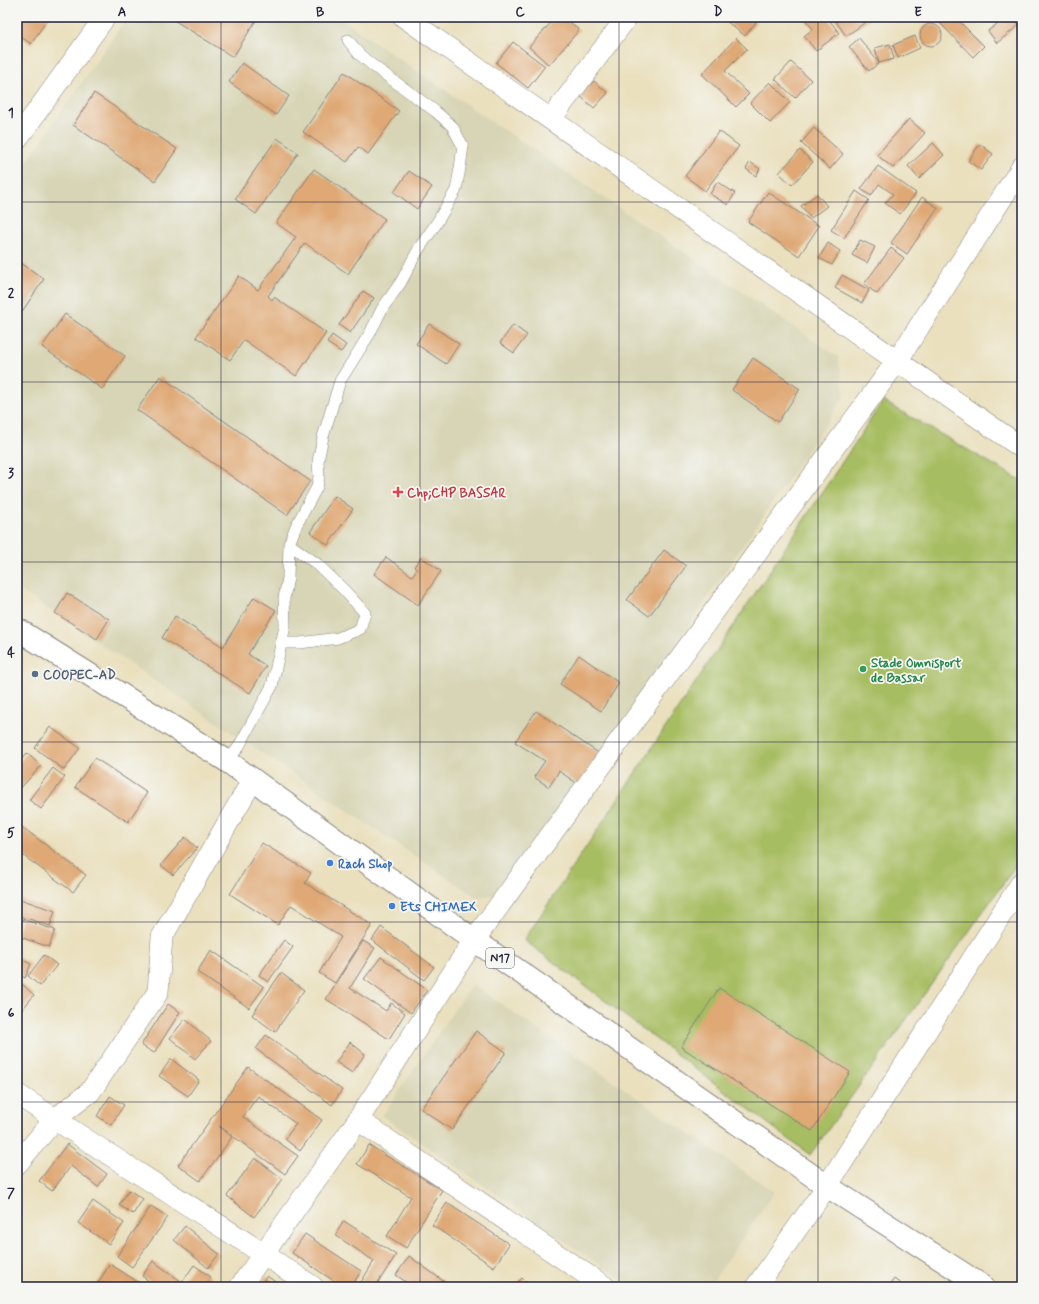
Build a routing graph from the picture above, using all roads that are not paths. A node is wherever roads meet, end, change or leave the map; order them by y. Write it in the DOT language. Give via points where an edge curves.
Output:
graph roads {
  1 [pos="105,17"];
  2 [pos="404,17"];
  3 [pos="627,17"];
  4 [pos="348,40"];
  5 [pos="550,119"];
  6 [pos="17,139"];
  7 [pos="1022,166"];
  8 [pos="897,361"];
  9 [pos="1022,448"];
  10 [pos="289,544"];
  11 [pos="17,629"];
  12 [pos="281,643"];
  13 [pos="227,761"];
  14 [pos="253,779"];
  15 [pos="1022,882"];
  16 [pos="474,940"];
  17 [pos="17,1094"];
  18 [pos="54,1120"];
  19 [pos="358,1120"];
  20 [pos="17,1164"];
  21 [pos="827,1186"];
  22 [pos="264,1254"];
  23 [pos="240,1287"];
  24 [pos="313,1287"];
  25 [pos="605,1287"];
  26 [pos="756,1287"];
  27 [pos="984,1287"];
  1 -- 6 [label="street"];
  2 -- 5 [label="street"];
  3 -- 5 [label="street"];
  4 -- 10 [label="lane" via="372,65 452,126 463,146 456,190 340,381 323,437 318,461 317,487"];
  5 -- 8 [label="street"];
  7 -- 8 [label="street"];
  8 -- 9 [label="street"];
  8 -- 16 [label="street"];
  10 -- 12 [label="lane" via="288,578 284,598 285,626"];
  10 -- 12 [label="lane" via="317,564 365,613 360,629 338,638"];
  11 -- 13 [label="main road, N17"];
  12 -- 13 [label="lane" via="272,686 238,748"];
  13 -- 14 [label="main road, N17"];
  14 -- 16 [label="main road, N17"];
  14 -- 18 [label="street" via="162,937 158,992 90,1092"];
  15 -- 21 [label="street"];
  16 -- 19 [label="street"];
  16 -- 21 [label="main road, N17"];
  17 -- 18 [label="street"];
  18 -- 20 [label="street"];
  18 -- 22 [label="street"];
  19 -- 22 [label="street"];
  19 -- 25 [label="street"];
  21 -- 26 [label="street"];
  21 -- 27 [label="main road, N17"];
  22 -- 23 [label="street"];
  22 -- 24 [label="street"];
}
